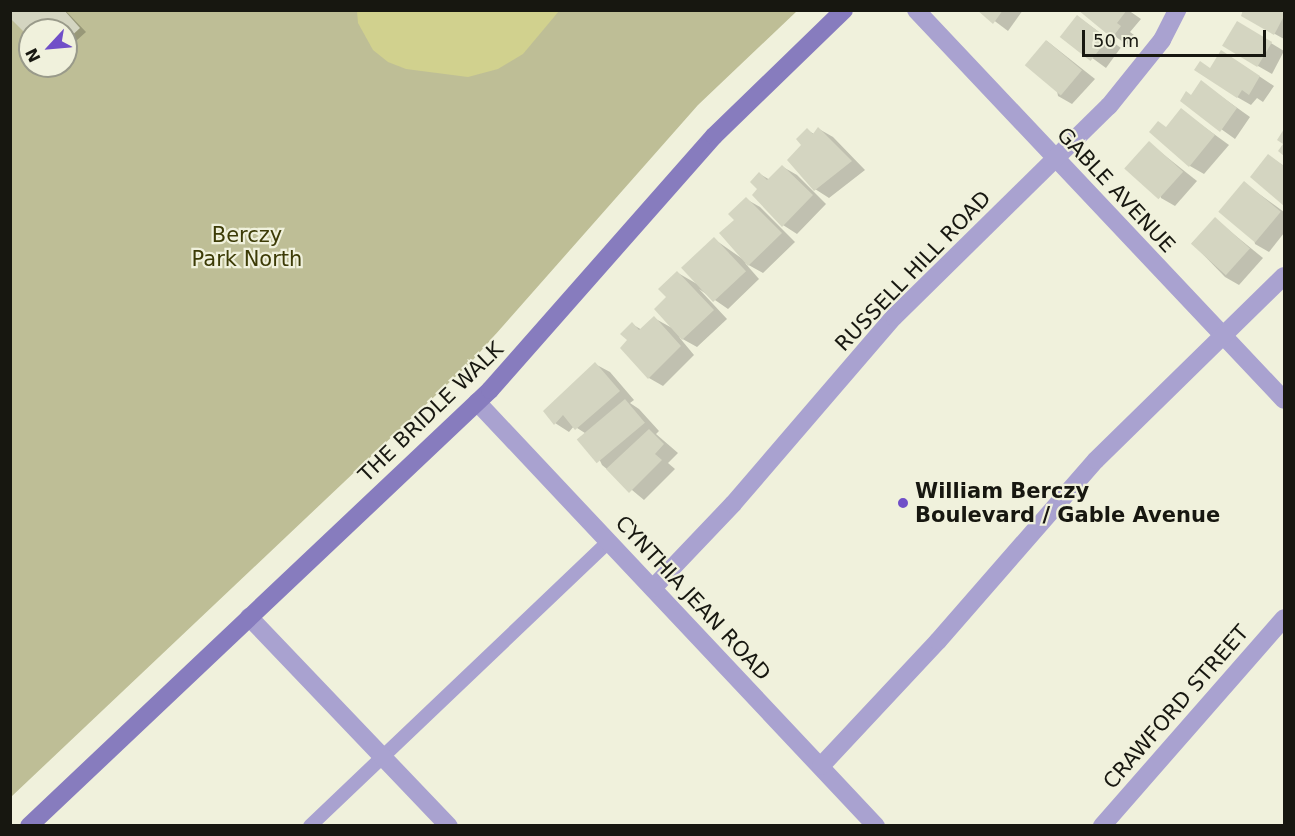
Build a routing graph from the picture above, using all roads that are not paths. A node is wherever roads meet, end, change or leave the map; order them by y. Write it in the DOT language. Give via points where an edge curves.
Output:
graph roads {
  1 [pos="844,10"];
  2 [pos="916,10"];
  3 [pos="1178,10"];
  4 [pos="1056,159"];
  5 [pos="1284,276"];
  6 [pos="1225,338"];
  7 [pos="1284,400"];
  8 [pos="477,402"];
  9 [pos="609,541"];
  10 [pos="654,588"];
  11 [pos="249,616"];
  12 [pos="1284,618"];
  13 [pos="383,756"];
  14 [pos="821,766"];
  15 [pos="36,823"];
  16 [pos="310,825"];
  17 [pos="449,825"];
  18 [pos="876,825"];
  19 [pos="1102,825"];
  1 -- 8 [label="street, THE BRIDLE WALK" via="714,136 543,333"];
  2 -- 4 [label="street, GABLE AVENUE"];
  3 -- 4 [label="street, RUSSELL HILL ROAD" via="1137,72"];
  4 -- 6 [label="street, GABLE AVENUE"];
  4 -- 10 [label="street, RUSSELL HILL ROAD" via="894,317 733,504"];
  5 -- 6 [label="street"];
  6 -- 7 [label="street, GABLE AVENUE"];
  6 -- 14 [label="street" via="1096,460 938,641"];
  8 -- 9 [label="street, CYNTHIA JEAN ROAD"];
  8 -- 11 [label="street, THE BRIDLE WALK"];
  9 -- 10 [label="street, CYNTHIA JEAN ROAD"];
  9 -- 13 [label="lane"];
  10 -- 14 [label="street, CYNTHIA JEAN ROAD"];
  11 -- 13 [label="street"];
  11 -- 15 [label="street, THE BRIDLE WALK"];
  12 -- 19 [label="street, CRAWFORD STREET"];
  13 -- 16 [label="lane"];
  13 -- 17 [label="street"];
  14 -- 18 [label="street, CYNTHIA JEAN ROAD"];
}
